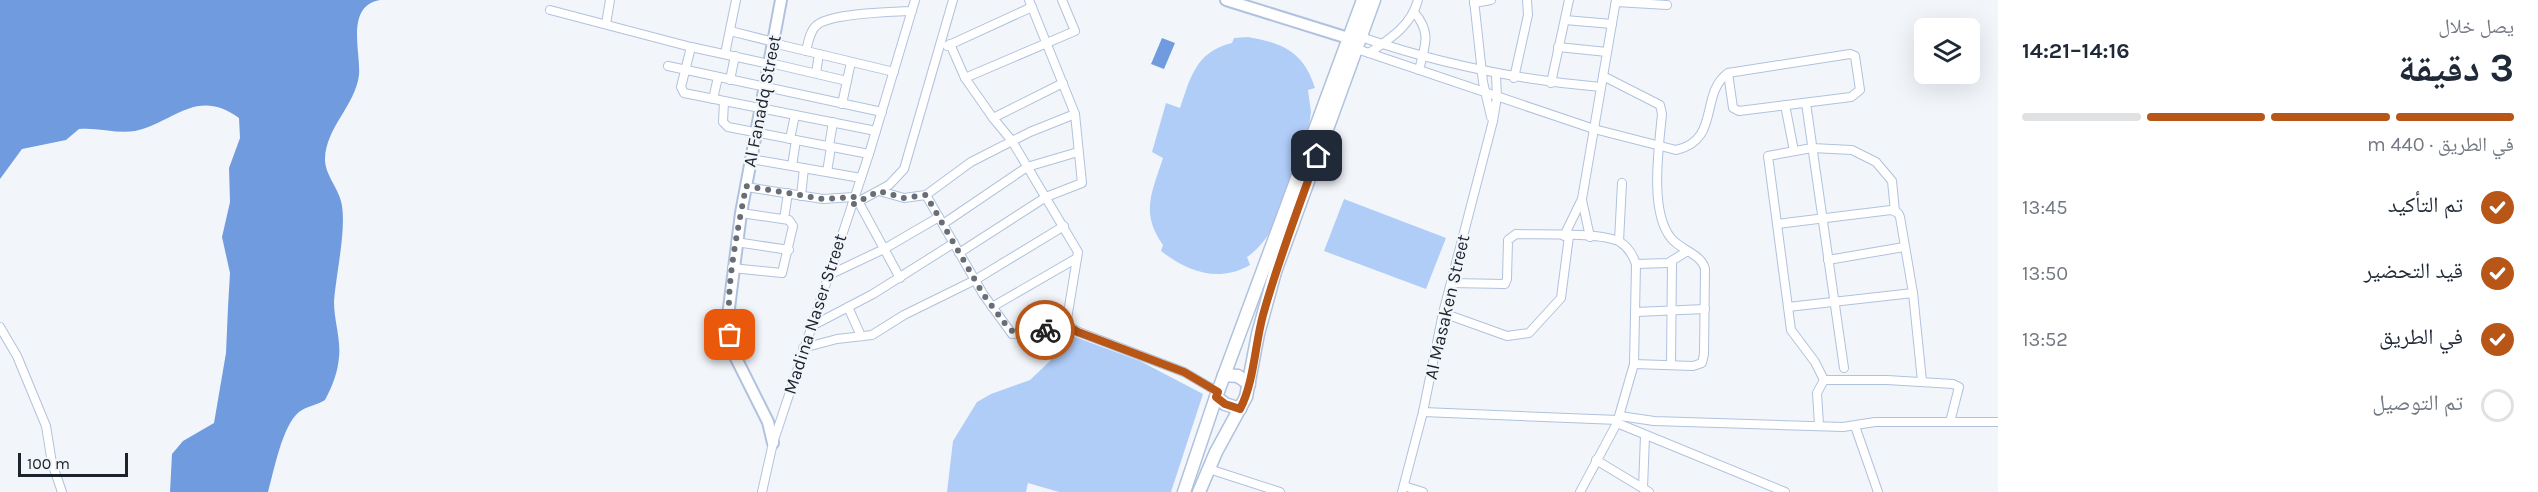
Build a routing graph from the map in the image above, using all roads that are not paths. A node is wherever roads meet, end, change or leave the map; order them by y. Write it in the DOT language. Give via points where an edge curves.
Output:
graph roads {
  1 [pos="610,0"];
  2 [pos="736,0"];
  3 [pos="782,0"];
  4 [pos="915,0"];
  5 [pos="953,0"];
  6 [pos="1062,0"];
  7 [pos="1226,0"];
  8 [pos="1363,0"];
  9 [pos="1374,0"];
  10 [pos="1418,0"];
  11 [pos="1491,0"];
  12 [pos="1527,0"];
  13 [pos="1569,0"];
  14 [pos="1474,1"];
  15 [pos="1616,1"];
  16 [pos="1030,3"];
  17 [pos="1667,5"];
  18 [pos="550,10"];
  19 [pos="912,11"];
  20 [pos="1414,12"];
  21 [pos="1565,20"];
  22 [pos="606,24"];
  23 [pos="1612,24"];
  24 [pos="730,31"];
  25 [pos="774,42"];
  26 [pos="1355,42"];
  27 [pos="1047,43"];
  28 [pos="950,44"];
  29 [pos="1382,44"];
  30 [pos="691,47"];
  31 [pos="1558,47"];
  32 [pos="939,48"];
  33 [pos="806,51"];
  34 [pos="1607,52"];
  35 [pos="1369,53"];
  36 [pos="725,54"];
  37 [pos="819,54"];
  38 [pos="735,56"];
  39 [pos="1422,58"];
  40 [pos="851,62"];
  41 [pos="770,63"];
  42 [pos="668,66"];
  43 [pos="685,70"];
  44 [pos="1419,70"];
  45 [pos="894,72"];
  46 [pos="1482,72"];
  47 [pos="1728,73"];
  48 [pos="816,74"];
  49 [pos="1496,75"];
  50 [pos="1603,76"];
  51 [pos="718,77"];
  52 [pos="965,78"];
  53 [pos="1514,78"];
  54 [pos="730,80"];
  55 [pos="847,81"];
  56 [pos="1063,82"];
  57 [pos="1551,83"];
  58 [pos="765,87"];
  59 [pos="1601,87"];
  60 [pos="1486,94"];
  61 [pos="1497,97"];
  62 [pos="713,99"];
  63 [pos="724,101"];
  64 [pos="1806,103"];
  65 [pos="842,104"];
  66 [pos="1785,105"];
  67 [pos="761,108"];
  68 [pos="882,112"];
  69 [pos="1075,114"];
  70 [pos="795,115"];
  71 [pos="993,118"];
  72 [pos="1492,121"];
  73 [pos="833,123"];
  74 [pos="1594,129"];
  75 [pos="876,131"];
  76 [pos="756,132"];
  77 [pos="793,140"];
  78 [pos="1012,141"];
  79 [pos="830,146"];
  80 [pos="1659,147"];
  81 [pos="1812,148"];
  82 [pos="1794,151"];
  83 [pos="1078,152"];
  84 [pos="869,154"];
  85 [pos="751,159"];
  86 [pos="792,166"];
  87 [pos="1027,167"];
  88 [pos="804,168"];
  89 [pos="826,172"];
  90 [pos="861,178"];
  91 [pos="1622,183"];
  92 [pos="746,186"];
  93 [pos="879,191"];
  94 [pos="788,194"];
  95 [pos="926,195"];
  96 [pos="801,196"];
  97 [pos="1046,196"];
  98 [pos="1582,199"];
  99 [pos="855,201"];
  100 [pos="1895,211"];
  101 [pos="741,213"];
  102 [pos="784,219"];
  103 [pos="1822,219"];
  104 [pos="941,221"];
  105 [pos="1777,224"];
  106 [pos="1064,226"];
  107 [pos="1566,236"];
  108 [pos="1590,237"];
  109 [pos="1619,241"];
  110 [pos="736,242"];
  111 [pos="954,243"];
  112 [pos="1904,247"];
  113 [pos="884,249"];
  114 [pos="789,250"];
  115 [pos="1686,252"];
  116 [pos="959,253"];
  117 [pos="1077,258"];
  118 [pos="1828,260"];
  119 [pos="1672,261"];
  120 [pos="1636,264"];
  121 [pos="732,268"];
  122 [pos="827,276"];
  123 [pos="900,278"];
  124 [pos="975,280"];
  125 [pos="1451,283"];
  126 [pos="1913,293"];
  127 [pos="1833,301"];
  128 [pos="848,307"];
  129 [pos="992,307"];
  130 [pos="1788,307"];
  131 [pos="1705,309"];
  132 [pos="1672,310"];
  133 [pos="1636,312"];
  134 [pos="1443,313"];
  135 [pos="1066,325"];
  136 [pos="0,327"];
  137 [pos="810,327"];
  138 [pos="861,336"];
  139 [pos="803,348"];
  140 [pos="1233,352"];
  141 [pos="1252,360"];
  142 [pos="1634,364"];
  143 [pos="1671,365"];
  144 [pos="1844,368"];
  145 [pos="1224,375"];
  146 [pos="1824,380"];
  147 [pos="1922,381"];
  148 [pos="1249,384"];
  149 [pos="1217,394"];
  150 [pos="1240,409"];
  151 [pos="1423,412"];
  152 [pos="1208,420"];
  153 [pos="1618,420"];
  154 [pos="1950,422"];
  155 [pos="1998,422"];
  156 [pos="1819,425"];
  157 [pos="1855,426"];
  158 [pos="1228,429"];
  159 [pos="1645,436"];
  160 [pos="773,443"];
  161 [pos="1596,460"];
  162 [pos="1209,469"];
  163 [pos="1403,489"];
  164 [pos="1646,490"];
  165 [pos="62,492"];
  166 [pos="762,492"];
  167 [pos="1184,492"];
  168 [pos="1199,492"];
  169 [pos="1280,492"];
  170 [pos="1423,492"];
  171 [pos="1580,492"];
  172 [pos="1785,492"];
  173 [pos="1878,492"];
  1 -- 22 [label="street"];
  2 -- 24 [label="street"];
  3 -- 25 [label="street, Al Fanadq Street"];
  4 -- 19 [label="street, Madina Naser Street"];
  5 -- 32 [label="street"];
  6 -- 27 [label="street" via="1075,31"];
  7 -- 26 [label="street"];
  8 -- 26 [label="main road"];
  9 -- 26 [label="main road"];
  10 -- 20 [label="street"];
  11 -- 14 [label="street"];
  12 -- 53 [label="street" via="1528,15"];
  13 -- 21 [label="street"];
  14 -- 46 [label="street, Al Masaken Street"];
  15 -- 17 [label="street"];
  15 -- 23 [label="street"];
  16 -- 27 [label="street"];
  16 -- 28 [label="street"];
  18 -- 22 [label="street"];
  19 -- 33 [label="street" via="857,14 820,23 813,30"];
  19 -- 45 [label="street, Madina Naser Street"];
  20 -- 29 [label="street" via="1400,31"];
  20 -- 39 [label="street" via="1426,29"];
  21 -- 23 [label="street"];
  21 -- 31 [label="street"];
  22 -- 30 [label="street"];
  23 -- 34 [label="street"];
  24 -- 25 [label="street"];
  24 -- 36 [label="street"];
  25 -- 33 [label="street"];
  25 -- 41 [label="street, Al Fanadq Street"];
  26 -- 29 [label="street"];
  26 -- 35 [label="street"];
  26 -- 140 [label="main road"];
  26 -- 141 [label="main road" via="1280,257"];
  27 -- 52 [label="street"];
  27 -- 56 [label="street"];
  28 -- 32 [label="street"];
  28 -- 52 [label="street"];
  29 -- 35 [label="street"];
  29 -- 39 [label="street"];
  30 -- 36 [label="street"];
  30 -- 43 [label="street"];
  31 -- 34 [label="street"];
  31 -- 57 [label="street"];
  32 -- 93 [label="street" via="909,158 897,178"];
  33 -- 37 [label="street"];
  34 -- 50 [label="street"];
  35 -- 44 [label="street"];
  36 -- 38 [label="street"];
  37 -- 40 [label="street"];
  37 -- 48 [label="street"];
  38 -- 41 [label="street"];
  38 -- 54 [label="street"];
  39 -- 44 [label="street"];
  39 -- 46 [label="street"];
  40 -- 45 [label="street"];
  40 -- 55 [label="street"];
  41 -- 48 [label="street"];
  41 -- 58 [label="street, Al Fanadq Street"];
  42 -- 43 [label="street"];
  43 -- 51 [label="street"];
  43 -- 62 [label="street" via="682,92"];
  44 -- 60 [label="street"];
  45 -- 68 [label="street, Madina Naser Street"];
  46 -- 49 [label="street"];
  46 -- 60 [label="street, Al Masaken Street"];
  47 -- 64 [label="street" via="1855,56 1860,90 1856,95"];
  47 -- 66 [label="street" via="1733,108 1739,111"];
  47 -- 80 [label="street" via="1715,86 1708,120 1699,138 1688,148"];
  48 -- 55 [label="street"];
  49 -- 53 [label="street"];
  49 -- 61 [label="street, Al Masaken Street"];
  50 -- 59 [label="street"];
  50 -- 80 [label="street" via="1660,105"];
  51 -- 54 [label="street"];
  51 -- 62 [label="street"];
  52 -- 71 [label="street"];
  53 -- 57 [label="street"];
  54 -- 58 [label="street"];
  55 -- 65 [label="street"];
  56 -- 69 [label="street"];
  56 -- 71 [label="street"];
  57 -- 59 [label="street"];
  58 -- 65 [label="street"];
  58 -- 67 [label="street, Al Fanadq Street"];
  59 -- 74 [label="street"];
  60 -- 61 [label="street"];
  60 -- 72 [label="street, Al Masaken Street"];
  61 -- 72 [label="street, Al Masaken Street"];
  61 -- 74 [label="street"];
  62 -- 63 [label="street"];
  63 -- 67 [label="street"];
  63 -- 76 [label="street" via="726,126"];
  64 -- 66 [label="street"];
  64 -- 81 [label="street"];
  65 -- 68 [label="street"];
  66 -- 82 [label="street"];
  67 -- 70 [label="street"];
  67 -- 76 [label="street, Al Fanadq Street"];
  68 -- 75 [label="street, Madina Naser Street"];
  69 -- 78 [label="street"];
  69 -- 83 [label="street"];
  70 -- 73 [label="street"];
  70 -- 77 [label="street"];
  71 -- 78 [label="street"];
  72 -- 125 [label="street, Al Masaken Street"];
  73 -- 75 [label="street"];
  73 -- 79 [label="street"];
  74 -- 80 [label="street"];
  74 -- 98 [label="street"];
  75 -- 84 [label="street, Madina Naser Street"];
  76 -- 77 [label="street"];
  76 -- 85 [label="street, Al Fanadq Street"];
  77 -- 79 [label="street"];
  77 -- 86 [label="street"];
  78 -- 87 [label="street"];
  78 -- 95 [label="street" via="971,162"];
  79 -- 84 [label="street"];
  79 -- 89 [label="street"];
  80 -- 115 [label="street" via="1661,215 1670,237"];
  81 -- 82 [label="street"];
  81 -- 100 [label="street" via="1852,150 1876,162 1892,181"];
  81 -- 103 [label="street"];
  82 -- 105 [label="street" via="1768,156"];
  83 -- 87 [label="street"];
  83 -- 97 [label="street" via="1082,183"];
  84 -- 90 [label="street, Madina Naser Street"];
  85 -- 86 [label="street"];
  85 -- 92 [label="street, Al Fanadq Street"];
  86 -- 88 [label="street"];
  87 -- 97 [label="street"];
  87 -- 104 [label="street"];
  88 -- 89 [label="street"];
  88 -- 96 [label="street"];
  89 -- 90 [label="street"];
  90 -- 99 [label="street, Madina Naser Street"];
  91 -- 109 [label="street"];
  92 -- 94 [label="street"];
  92 -- 101 [label="street, Al Fanadq Street"];
  93 -- 95 [label="street" via="904,198"];
  93 -- 99 [label="street"];
  94 -- 96 [label="street"];
  94 -- 102 [label="street"];
  95 -- 104 [label="street"];
  96 -- 99 [label="street"];
  97 -- 106 [label="street"];
  97 -- 116 [label="street"];
  98 -- 107 [label="street"];
  98 -- 108 [label="street"];
  99 -- 113 [label="street"];
  99 -- 122 [label="street, Madina Naser Street"];
  100 -- 103 [label="street"];
  100 -- 112 [label="street"];
  101 -- 102 [label="street"];
  101 -- 110 [label="street, Al Fanadq Street"];
  102 -- 114 [label="street" via="793,224"];
  103 -- 105 [label="street"];
  103 -- 118 [label="street"];
  104 -- 111 [label="street"];
  104 -- 113 [label="street"];
  105 -- 130 [label="street"];
  106 -- 117 [label="street" via="1078,252"];
  106 -- 124 [label="street"];
  107 -- 108 [label="street"];
  107 -- 125 [label="street" via="1510,237 1507,279 1502,286"];
  107 -- 134 [label="street" via="1562,298 1533,330 1506,336"];
  108 -- 109 [label="street"];
  109 -- 120 [label="street"];
  110 -- 114 [label="street"];
  110 -- 121 [label="street, Al Fanadq Street"];
  111 -- 116 [label="street"];
  111 -- 123 [label="street"];
  112 -- 118 [label="street"];
  112 -- 126 [label="street"];
  113 -- 122 [label="street"];
  113 -- 123 [label="street"];
  114 -- 121 [label="street" via="785,269 779,274"];
  115 -- 119 [label="street"];
  115 -- 131 [label="street" via="1704,265"];
  116 -- 124 [label="street"];
  117 -- 129 [label="street"];
  117 -- 135 [label="street"];
  118 -- 127 [label="street"];
  119 -- 120 [label="street"];
  119 -- 132 [label="street"];
  120 -- 133 [label="street"];
  121 -- 160 [label="street, Al Fanadq Street" via="728,316 732,345 741,372 768,422"];
  122 -- 137 [label="street, Madina Naser Street"];
  123 -- 128 [label="street"];
  124 -- 129 [label="street"];
  124 -- 138 [label="street" via="872,335"];
  125 -- 134 [label="street, Al Masaken Street"];
  126 -- 127 [label="street"];
  126 -- 147 [label="street"];
  127 -- 130 [label="street"];
  127 -- 144 [label="street"];
  128 -- 137 [label="street"];
  128 -- 138 [label="street"];
  129 -- 135 [label="street" via="1012,334"];
  130 -- 146 [label="street" via="1791,330"];
  131 -- 132 [label="street"];
  131 -- 143 [label="street" via="1704,359 1698,366"];
  132 -- 133 [label="street"];
  132 -- 143 [label="street"];
  133 -- 142 [label="street"];
  134 -- 151 [label="street, Al Masaken Street"];
  135 -- 149 [label="street" via="1184,372"];
  136 -- 165 [label="street" via="20,362 46,426"];
  137 -- 139 [label="street, Madina Naser Street"];
  138 -- 139 [label="street"];
  139 -- 160 [label="street, Madina Naser Street"];
  140 -- 141 [label="main road" via="1239,361"];
  140 -- 145 [label="main road"];
  141 -- 148 [label="main road"];
  142 -- 143 [label="street"];
  142 -- 153 [label="street"];
  145 -- 148 [label="main road" via="1238,376"];
  145 -- 149 [label="main road"];
  146 -- 147 [label="street"];
  146 -- 156 [label="street" via="1817,393"];
  147 -- 154 [label="street" via="1959,387"];
  148 -- 150 [label="main road"];
  149 -- 150 [label="main road" via="1225,404"];
  149 -- 152 [label="main road"];
  150 -- 158 [label="main road"];
  151 -- 153 [label="street"];
  151 -- 163 [label="street, Al Masaken Street"];
  152 -- 158 [label="main road" via="1218,420"];
  152 -- 167 [label="main road"];
  153 -- 156 [label="street"];
  153 -- 159 [label="street"];
  153 -- 161 [label="street"];
  154 -- 155 [label="street"];
  154 -- 157 [label="street" via="1875,422"];
  156 -- 157 [label="street"];
  157 -- 173 [label="street"];
  158 -- 162 [label="main road"];
  159 -- 164 [label="street"];
  159 -- 172 [label="street"];
  160 -- 166 [label="street, Madina Naser Street"];
  161 -- 164 [label="street"];
  161 -- 171 [label="street"];
  162 -- 168 [label="main road"];
  162 -- 169 [label="street"];
  163 -- 170 [label="street"];
}
